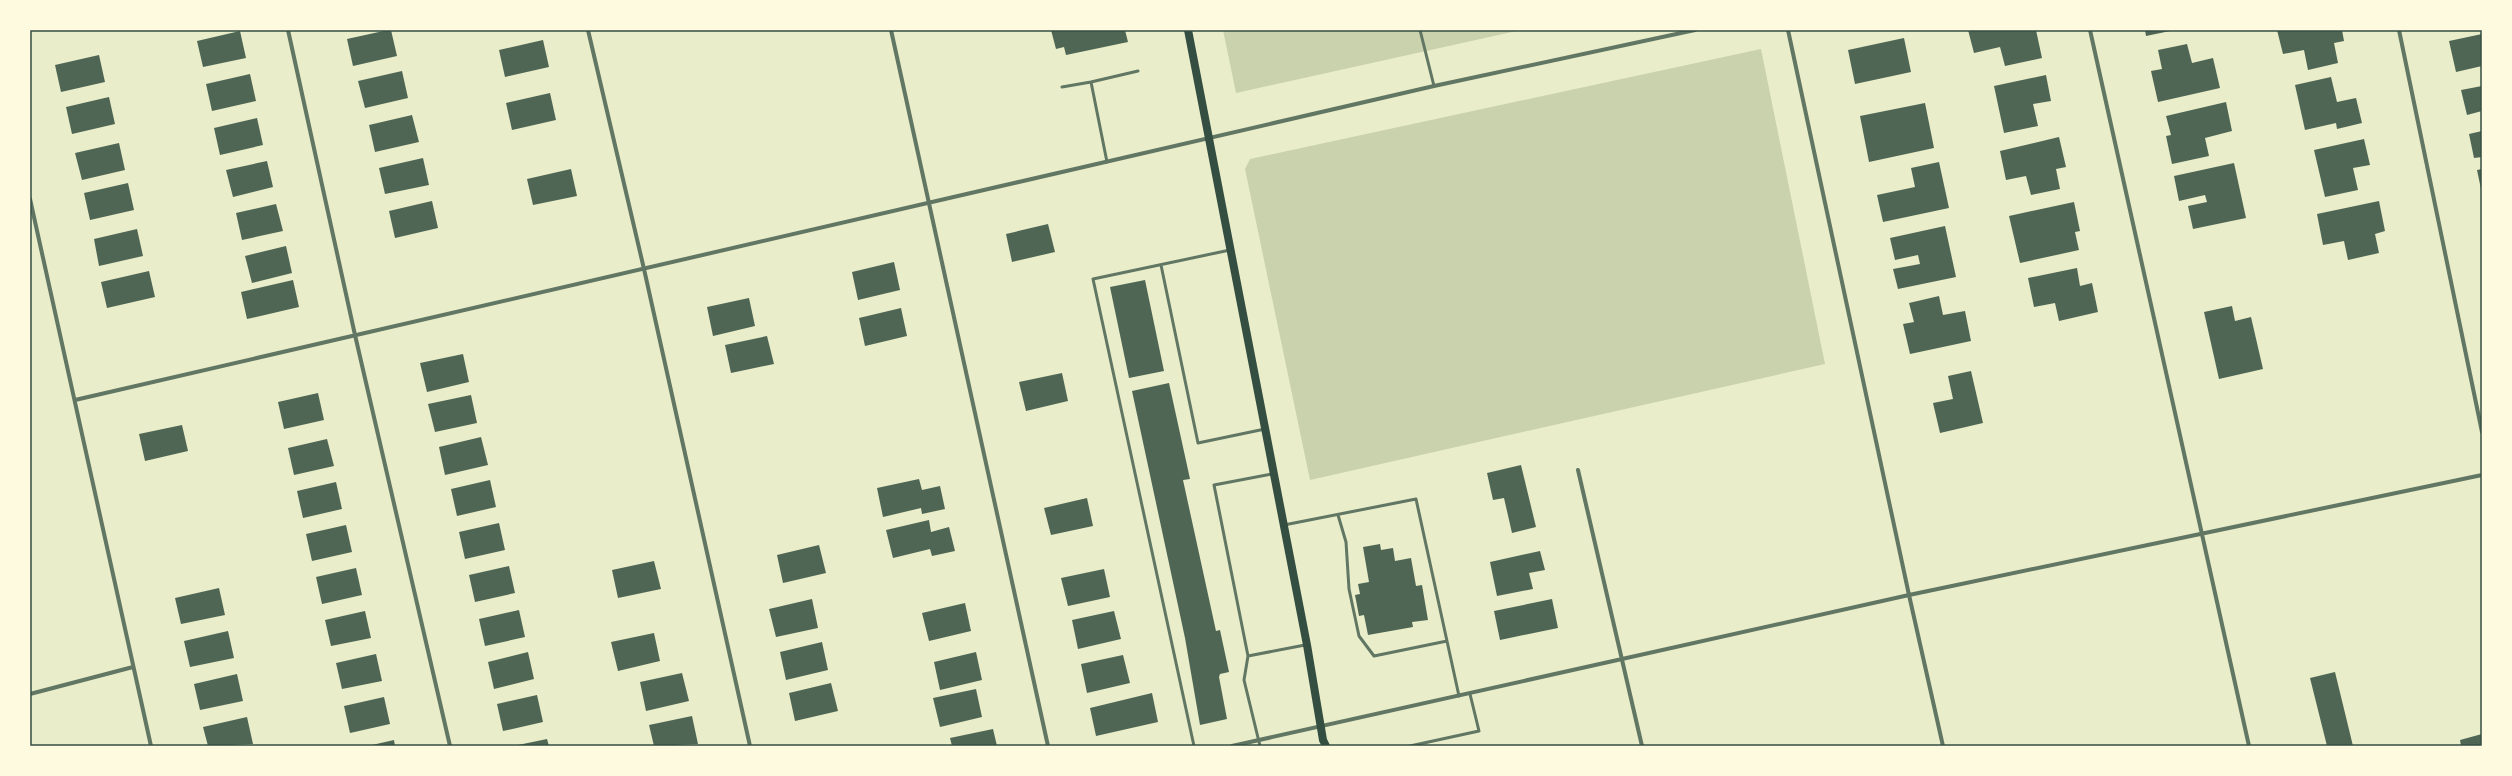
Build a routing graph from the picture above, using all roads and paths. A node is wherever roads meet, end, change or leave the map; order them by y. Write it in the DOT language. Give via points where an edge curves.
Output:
graph roads {
  1 [pos="288,30"];
  2 [pos="588,30"];
  3 [pos="891,30"];
  4 [pos="1188,30"];
  5 [pos="1420,30"];
  6 [pos="1695,30"];
  7 [pos="1788,30"];
  8 [pos="2090,30"];
  9 [pos="2399,30"];
  10 [pos="1138,71"];
  11 [pos="1091,82"];
  12 [pos="1434,86"];
  13 [pos="1062,87"];
  14 [pos="1210,138"];
  15 [pos="1107,162"];
  16 [pos="30,199"];
  17 [pos="930,203"];
  18 [pos="1231,250"];
  19 [pos="1161,265"];
  20 [pos="644,269"];
  21 [pos="355,336"];
  22 [pos="75,400"];
  23 [pos="1266,429"];
  24 [pos="2482,432"];
  25 [pos="1578,470"];
  26 [pos="1274,473"];
  27 [pos="2482,475"];
  28 [pos="1338,515"];
  29 [pos="1284,525"];
  30 [pos="2201,533"];
  31 [pos="1908,595"];
  32 [pos="1447,641"];
  33 [pos="1307,645"];
  34 [pos="1248,656"];
  35 [pos="1622,659"];
  36 [pos="133,667"];
  37 [pos="30,694"];
  38 [pos="1470,694"];
  39 [pos="1459,696"];
  40 [pos="1321,727"];
  41 [pos="1258,741"];
  42 [pos="1323,744"];
  43 [pos="151,746"];
  44 [pos="450,746"];
  45 [pos="750,746"];
  46 [pos="1048,746"];
  47 [pos="1194,746"];
  48 [pos="1232,746"];
  49 [pos="1260,746"];
  50 [pos="1410,746"];
  51 [pos="1642,746"];
  52 [pos="1943,746"];
  53 [pos="2249,746"];
  1 -- 21 [label="street"];
  2 -- 20 [label="street"];
  3 -- 17 [label="street"];
  4 -- 14 [label="main road"];
  5 -- 12 [label="lane"];
  6 -- 12 [label="street"];
  7 -- 31 [label="street"];
  8 -- 30 [label="street"];
  9 -- 24 [label="street"];
  10 -- 11 [label="lane"];
  11 -- 13 [label="lane"];
  11 -- 15 [label="lane"];
  12 -- 14 [label="street"];
  14 -- 15 [label="street"];
  14 -- 18 [label="main road"];
  15 -- 17 [label="street"];
  16 -- 22 [label="street"];
  17 -- 20 [label="street"];
  17 -- 46 [label="street"];
  18 -- 19 [label="lane"];
  18 -- 23 [label="main road"];
  19 -- 23 [label="lane" via="1198,443"];
  19 -- 47 [label="lane" via="1093,279"];
  20 -- 21 [label="street"];
  20 -- 45 [label="street"];
  21 -- 22 [label="street"];
  21 -- 44 [label="street"];
  22 -- 36 [label="street"];
  23 -- 26 [label="main road"];
  25 -- 35 [label="street"];
  26 -- 29 [label="main road"];
  26 -- 34 [label="lane" via="1214,485"];
  27 -- 30 [label="street"];
  28 -- 29 [label="lane"];
  28 -- 32 [label="lane" via="1346,542 1350,589 1359,636 1374,656"];
  28 -- 32 [label="lane" via="1416,499"];
  29 -- 33 [label="main road"];
  30 -- 31 [label="street"];
  30 -- 53 [label="street"];
  31 -- 35 [label="street"];
  31 -- 52 [label="street"];
  32 -- 39 [label="lane"];
  33 -- 34 [label="lane"];
  33 -- 40 [label="main road"];
  34 -- 41 [label="lane" via="1244,680"];
  35 -- 38 [label="street"];
  35 -- 51 [label="street"];
  36 -- 37 [label="street"];
  36 -- 43 [label="street"];
  38 -- 39 [label="street"];
  38 -- 50 [label="lane" via="1479,731"];
  39 -- 40 [label="street"];
  40 -- 41 [label="street"];
  40 -- 42 [label="main road"];
  41 -- 48 [label="street"];
  41 -- 49 [label="lane"];
}
